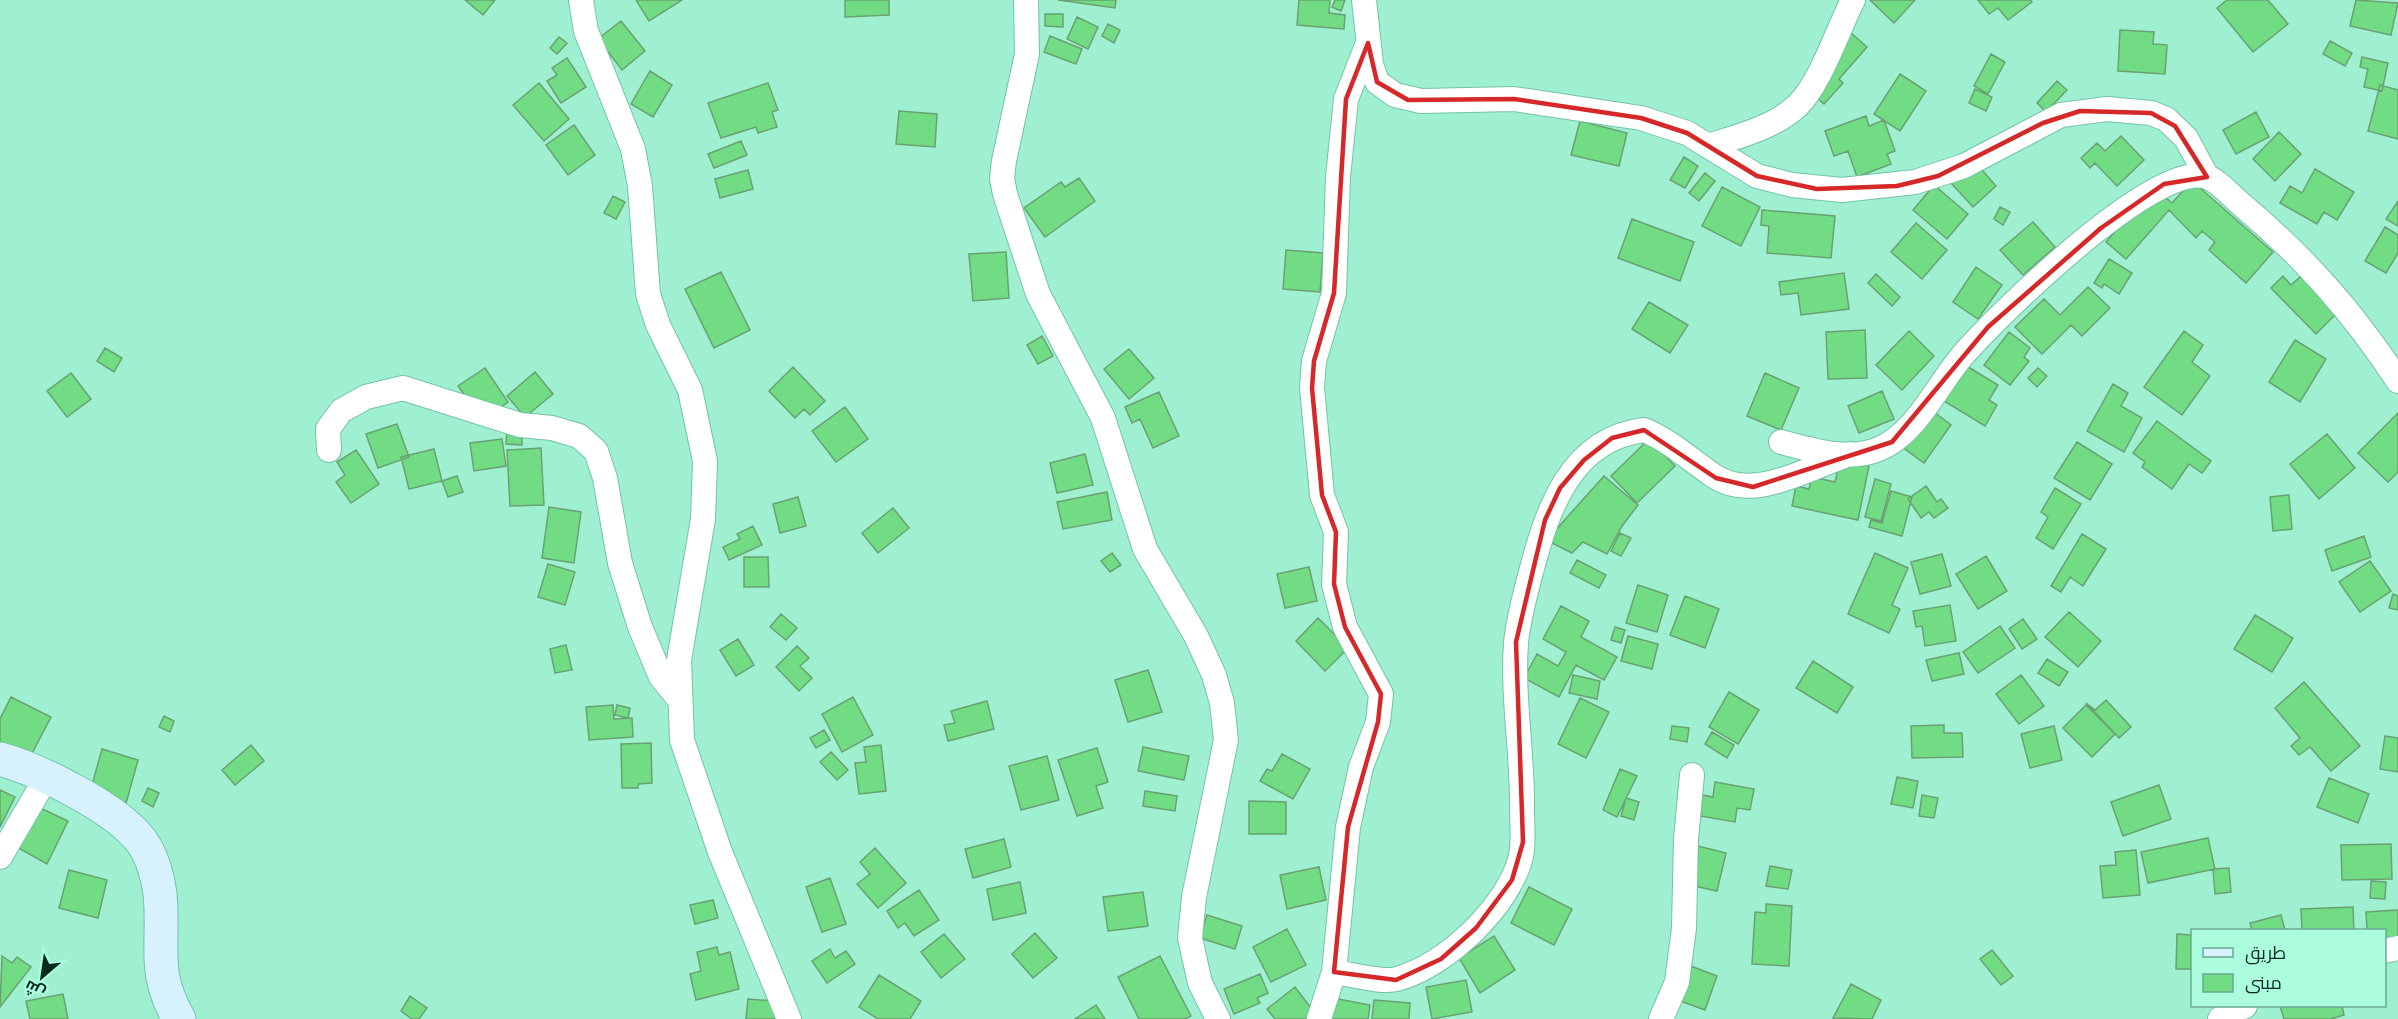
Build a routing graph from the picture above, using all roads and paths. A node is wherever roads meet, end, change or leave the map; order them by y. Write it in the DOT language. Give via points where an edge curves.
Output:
graph roads {
  1 [pos="581,0"];
  2 [pos="1026,0"];
  3 [pos="1364,0"];
  4 [pos="1853,0"];
  5 [pos="1368,43"];
  6 [pos="1711,145"];
  7 [pos="2207,177"];
  8 [pos="2398,381"];
  9 [pos="1781,442"];
  10 [pos="329,450"];
  11 [pos="1850,454"];
  12 [pos="680,700"];
  13 [pos="0,759"];
  14 [pos="1692,775"];
  15 [pos="46,778"];
  16 [pos="0,857"];
  17 [pos="1334,972"];
  18 [pos="179,1019"];
  19 [pos="789,1019"];
  20 [pos="1218,1019"];
  21 [pos="1319,1019"];
  22 [pos="1661,1019"];
  1 -- 12 [label="street" via="586,31 633,149 640,186 648,294 658,325 690,390 705,461 703,519 679,660"];
  2 -- 20 [label="street" via="1027,54 1004,161 1005,194 1038,294 1103,418 1145,549 1196,636 1222,704 1226,740 1194,897 1190,938 1200,983"];
  3 -- 5 [label="street"];
  4 -- 6 [label="street" via="1815,80 1799,104 1769,125"];
  5 -- 6 [label="street" via="1377,82 1408,100 1515,99 1608,111 1664,125"];
  5 -- 17 [label="street" via="1346,99 1338,177 1334,293 1314,361 1312,388 1322,495 1336,532 1334,584 1345,627 1381,694 1378,722 1361,767 1348,827"];
  6 -- 7 [label="street" via="1740,167 1776,181 1817,189 1897,186 1964,166 2061,115 2125,110 2151,112 2166,119 2186,138"];
  7 -- 8 [label="street" via="2270,229 2337,295"];
  7 -- 11 [label="street" via="2182,178 2164,184 2101,228 1988,327 1918,416 1892,442 1866,453"];
  9 -- 11 [label="street" via="1828,454"];
  10 -- 12 [label="street" via="328,429 340,411 366,397 403,388 520,425 579,436 596,451 605,478 620,563 640,627 661,677"];
  11 -- 17 [label="street" via="1754,487 1716,478 1672,445 1644,430 1612,438 1584,460 1560,488 1545,520 1516,642 1523,842 1512,880 1476,928 1441,959 1396,980"];
  12 -- 19 [label="street" via="682,740 720,852"];
  13 -- 15 [label="street"];
  14 -- 22 [label="street" via="1677,982"];
  15 -- 16 [label="street"];
  15 -- 18 [label="street" via="115,817 141,840 148,852 160,893 160,970 166,995"];
  17 -- 21 [label="street"];
}
